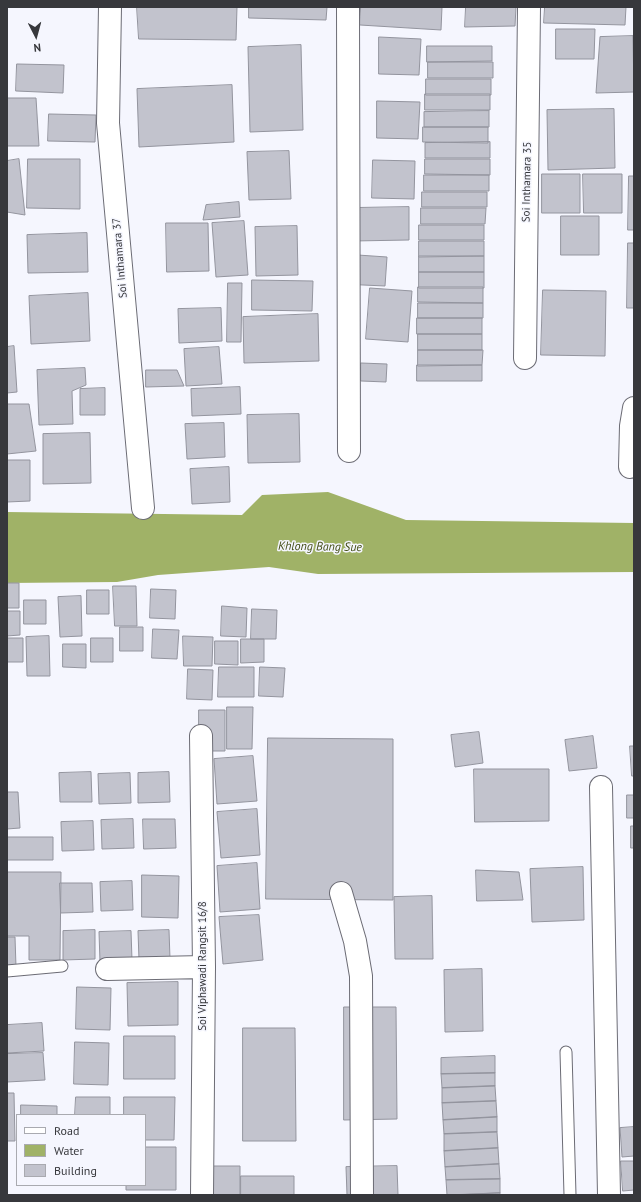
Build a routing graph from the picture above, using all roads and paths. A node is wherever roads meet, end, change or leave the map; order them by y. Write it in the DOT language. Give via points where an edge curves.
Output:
graph roads {
  1 [pos="110,7"];
  2 [pos="348,7"];
  3 [pos="529,7"];
  4 [pos="525,358"];
  5 [pos="634,408"];
  6 [pos="349,450"];
  7 [pos="630,467"];
  8 [pos="143,508"];
  9 [pos="201,736"];
  10 [pos="601,787"];
  11 [pos="340,893"];
  12 [pos="62,966"];
  13 [pos="204,967"];
  14 [pos="107,969"];
  15 [pos="7,971"];
  16 [pos="566,1052"];
  17 [pos="202,1195"];
  18 [pos="362,1195"];
  19 [pos="570,1195"];
  20 [pos="609,1195"];
  1 -- 8 [label="street, Soi Inthamara 37" via="108,123"];
  2 -- 6 [label="street"];
  3 -- 4 [label="street, Soi Inthamara 35"];
  5 -- 7 [label="street"];
  9 -- 13 [label="street, Soi Viphawadi Rangsit 16/8"];
  10 -- 20 [label="street"];
  11 -- 18 [label="street" via="355,941 361,976"];
  12 -- 15 [label="lane"];
  13 -- 14 [label="street"];
  13 -- 17 [label="street, Soi Viphawadi Rangsit 16/8"];
  16 -- 19 [label="lane"];
}
